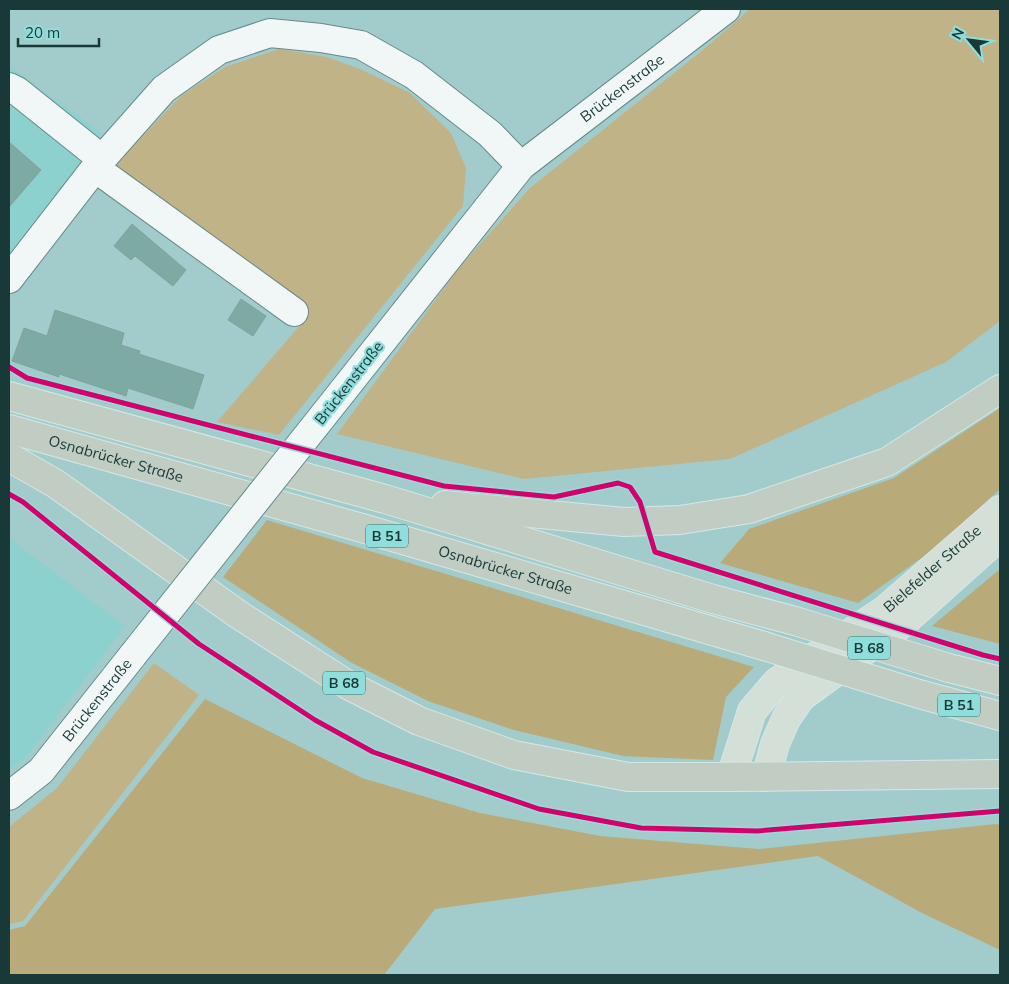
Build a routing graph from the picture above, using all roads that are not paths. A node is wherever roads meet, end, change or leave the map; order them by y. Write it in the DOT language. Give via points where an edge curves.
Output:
graph roads {
  1 [pos="726,9"];
  2 [pos="9,87"];
  3 [pos="98,163"];
  4 [pos="521,166"];
  5 [pos="9,279"];
  6 [pos="294,312"];
  7 [pos="1000,389"];
  8 [pos="9,396"];
  9 [pos="9,429"];
  10 [pos="9,457"];
  11 [pos="385,499"];
  12 [pos="1000,510"];
  13 [pos="1000,536"];
  14 [pos="1000,681"];
  15 [pos="1000,716"];
  16 [pos="1000,774"];
  17 [pos="731,777"];
  18 [pos="766,777"];
  19 [pos="9,796"];
  1 -- 4 [label="street, Brückenstraße"];
  2 -- 3 [label="street"];
  3 -- 4 [label="street" via="164,89 219,50 270,33 361,45 414,75 490,134"];
  3 -- 5 [label="street"];
  3 -- 6 [label="street"];
  4 -- 19 [label="street, Brückenstraße, bridge" via="41,771"];
  7 -- 11 [label="highway" via="887,462 748,509 680,520 624,522"];
  8 -- 11 [label="highway, Osnabrücker Straße / B 51"];
  9 -- 15 [label="highway, Osnabrücker Straße / B 51, bridge" via="362,528"];
  10 -- 17 [label="highway, B 68" via="56,484 239,616 348,685 419,721 514,755 628,777"];
  11 -- 14 [label="highway, Osnabrücker Straße / B 51, bridge" via="703,596"];
  12 -- 17 [label="main road, Bielefelder Straße / B 68" via="886,610 777,682 752,711"];
  13 -- 18 [label="main road, Bielefelder Straße / B 68" via="904,622 801,697 775,744"];
  16 -- 18 [label="highway, B 68"];
  17 -- 18 [label="highway, B 68"];
}
